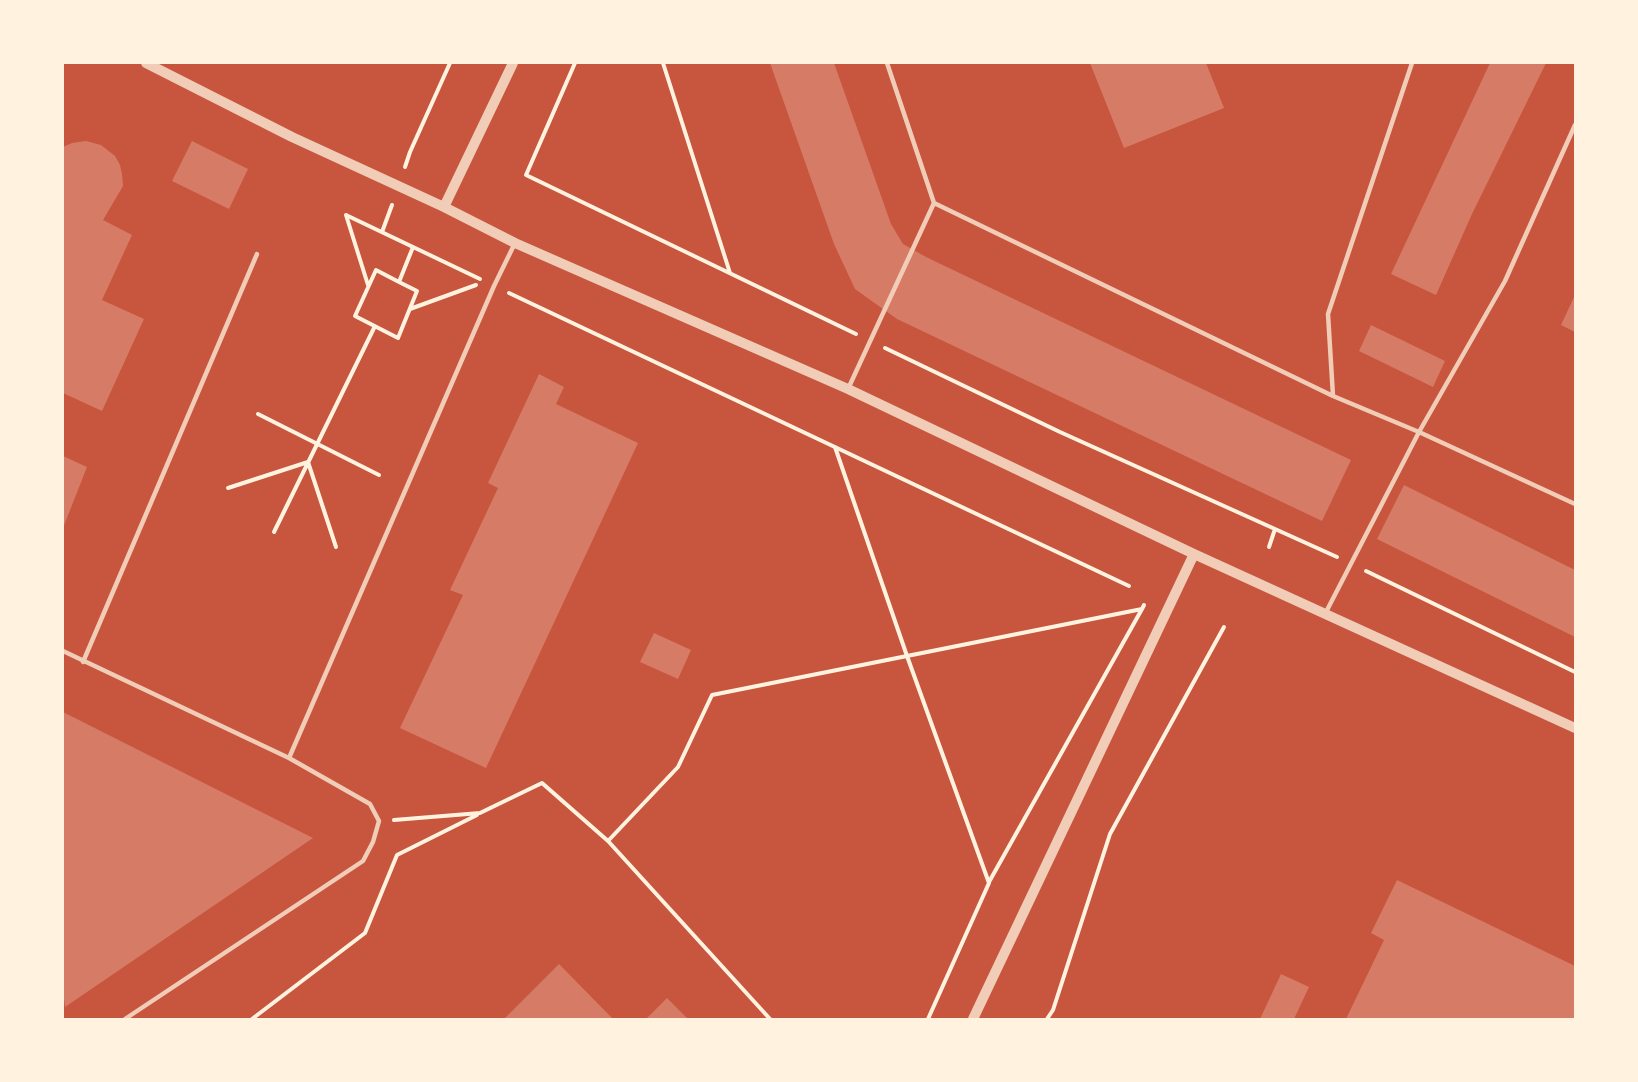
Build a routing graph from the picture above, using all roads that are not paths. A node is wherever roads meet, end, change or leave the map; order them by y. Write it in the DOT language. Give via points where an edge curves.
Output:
graph roads {
  1 [pos="146,63"];
  2 [pos="513,63"];
  3 [pos="887,63"];
  4 [pos="1412,63"];
  5 [pos="1575,125"];
  6 [pos="934,203"];
  7 [pos="444,207"];
  8 [pos="515,243"];
  9 [pos="257,254"];
  10 [pos="848,389"];
  11 [pos="1333,396"];
  12 [pos="1419,432"];
  13 [pos="1575,504"];
  14 [pos="1194,554"];
  15 [pos="1325,614"];
  16 [pos="63,651"];
  17 [pos="83,662"];
  18 [pos="1575,728"];
  19 [pos="289,758"];
  20 [pos="125,1019"];
  21 [pos="973,1019"];
  1 -- 7 [label="street" via="292,137"];
  2 -- 7 [label="street"];
  3 -- 6 [label="lane"];
  4 -- 11 [label="lane" via="1328,314"];
  5 -- 12 [label="lane" via="1505,281"];
  6 -- 10 [label="lane"];
  6 -- 11 [label="lane"];
  7 -- 8 [label="street"];
  8 -- 10 [label="street"];
  8 -- 19 [label="lane"];
  9 -- 17 [label="lane"];
  10 -- 14 [label="street"];
  11 -- 12 [label="lane"];
  12 -- 13 [label="lane"];
  12 -- 15 [label="lane"];
  14 -- 15 [label="street"];
  14 -- 21 [label="street"];
  15 -- 18 [label="street"];
  16 -- 17 [label="lane"];
  17 -- 19 [label="lane"];
  19 -- 20 [label="lane" via="370,804 378,821 374,842 363,861"];
}
